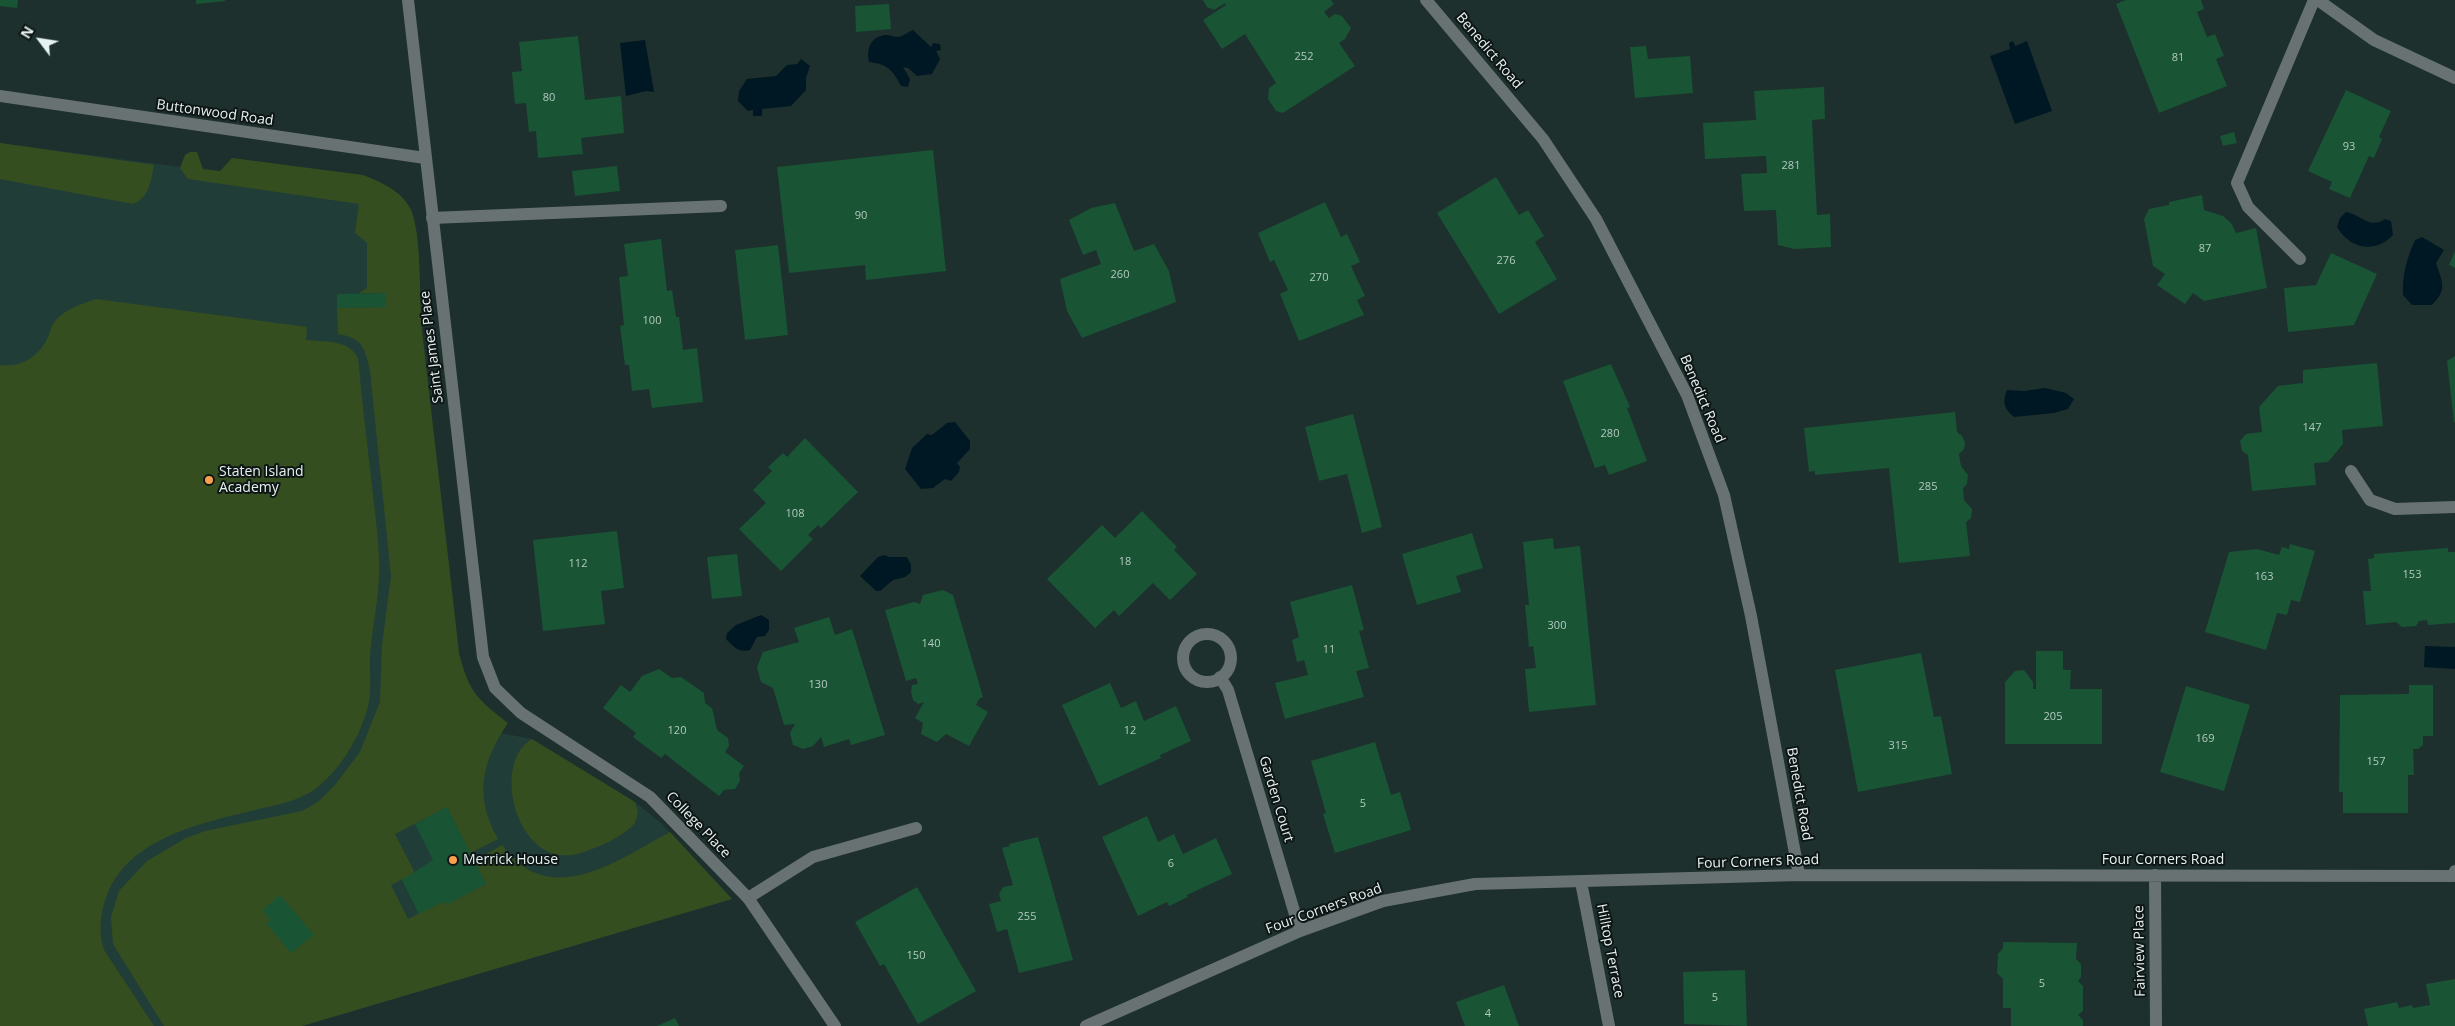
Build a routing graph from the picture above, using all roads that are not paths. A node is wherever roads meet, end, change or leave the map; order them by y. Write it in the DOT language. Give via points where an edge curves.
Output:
graph roads {
  1 [pos="408,0"];
  2 [pos="1426,0"];
  3 [pos="2314,0"];
  4 [pos="2318,0"];
  5 [pos="2455,78"];
  6 [pos="0,96"];
  7 [pos="425,158"];
  8 [pos="721,206"];
  9 [pos="432,218"];
  10 [pos="2300,259"];
  11 [pos="2351,471"];
  12 [pos="2455,507"];
  13 [pos="1220,677"];
  14 [pos="496,688"];
  15 [pos="916,828"];
  16 [pos="2454,874"];
  17 [pos="1799,875"];
  18 [pos="2155,875"];
  19 [pos="1581,882"];
  20 [pos="748,898"];
  21 [pos="1300,931"];
  22 [pos="835,1026"];
  23 [pos="1086,1026"];
  24 [pos="1609,1026"];
  25 [pos="2156,1026"];
  1 -- 7 [label="street, Saint James Place"];
  2 -- 17 [label="street, Benedict Road" via="1543,139 1596,219 1687,395 1724,495 1751,616"];
  3 -- 10 [label="street" via="2237,183 2248,207"];
  4 -- 5 [label="street" via="2374,40"];
  6 -- 7 [label="street, Buttonwood Road"];
  7 -- 9 [label="street, Saint James Place"];
  8 -- 9 [label="street"];
  9 -- 14 [label="street, Saint James Place" via="483,657"];
  11 -- 12 [label="street" via="2370,500 2395,509"];
  13 -- 21 [label="street, Garden Court" via="1228,690"];
  14 -- 20 [label="street, College Place" via="521,713 650,797"];
  15 -- 20 [label="street" via="813,857"];
  16 -- 18 [label="street, Four Corners Road"];
  17 -- 18 [label="street, Four Corners Road"];
  17 -- 19 [label="street, Four Corners Road"];
  18 -- 25 [label="street, Fairview Place"];
  19 -- 21 [label="street, Four Corners Road" via="1475,884 1383,900"];
  19 -- 24 [label="street, Hilltop Terrace"];
  20 -- 22 [label="street, College Place"];
  21 -- 23 [label="street, Four Corners Road"];
}
